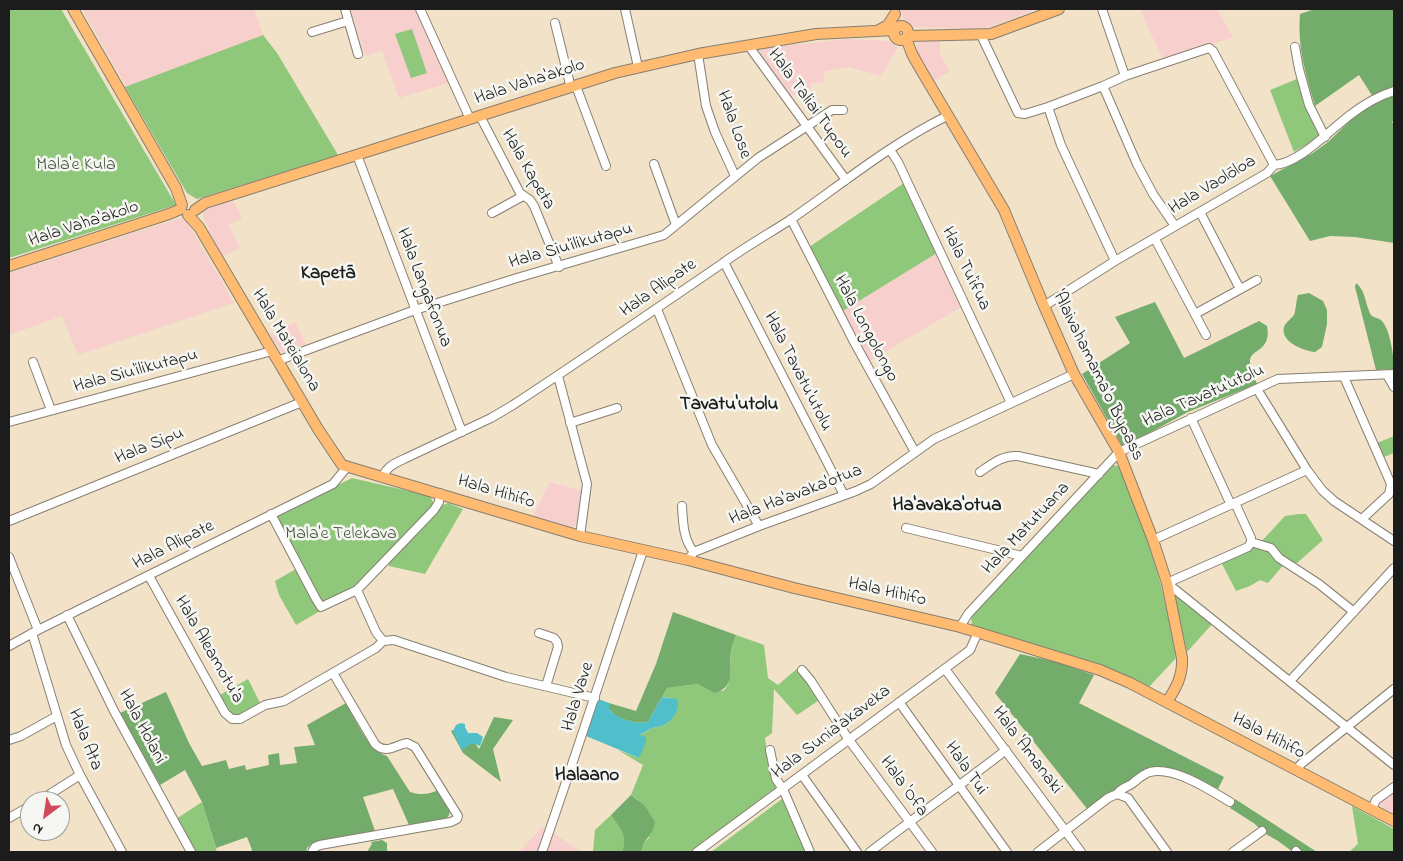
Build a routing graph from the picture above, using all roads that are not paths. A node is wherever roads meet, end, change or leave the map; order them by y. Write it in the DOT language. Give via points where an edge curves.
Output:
graph roads {
  1 [pos="73,9"];
  2 [pos="345,9"];
  3 [pos="420,9"];
  4 [pos="624,9"];
  5 [pos="1058,9"];
  6 [pos="1102,9"];
  7 [pos="895,10"];
  8 [pos="348,21"];
  9 [pos="555,23"];
  10 [pos="876,31"];
  11 [pos="312,32"];
  12 [pos="901,33"];
  13 [pos="926,34"];
  14 [pos="981,35"];
  15 [pos="748,45"];
  16 [pos="1295,47"];
  17 [pos="912,53"];
  18 [pos="358,54"];
  19 [pos="698,54"];
  20 [pos="638,67"];
  21 [pos="1126,76"];
  22 [pos="1103,86"];
  23 [pos="573,87"];
  24 [pos="1394,91"];
  25 [pos="1048,107"];
  26 [pos="844,110"];
  27 [pos="948,116"];
  28 [pos="475,118"];
  29 [pos="807,125"];
  30 [pos="1325,137"];
  31 [pos="890,150"];
  32 [pos="357,155"];
  33 [pos="654,164"];
  34 [pos="1274,165"];
  35 [pos="606,166"];
  36 [pos="736,176"];
  37 [pos="846,180"];
  38 [pos="524,196"];
  39 [pos="188,209"];
  40 [pos="1200,212"];
  41 [pos="492,213"];
  42 [pos="791,219"];
  43 [pos="676,225"];
  44 [pos="1175,226"];
  45 [pos="1155,239"];
  46 [pos="1116,261"];
  47 [pos="724,262"];
  48 [pos="9,266"];
  49 [pos="559,267"];
  50 [pos="1257,280"];
  51 [pos="1240,289"];
  52 [pos="1044,306"];
  53 [pos="657,309"];
  54 [pos="415,310"];
  55 [pos="1195,314"];
  56 [pos="1206,335"];
  57 [pos="274,356"];
  58 [pos="33,362"];
  59 [pos="1074,374"];
  60 [pos="1391,375"];
  61 [pos="558,376"];
  62 [pos="1344,377"];
  63 [pos="1394,387"];
  64 [pos="1257,389"];
  65 [pos="302,402"];
  66 [pos="1011,403"];
  67 [pos="617,408"];
  68 [pos="51,410"];
  69 [pos="1191,418"];
  70 [pos="9,422"];
  71 [pos="570,423"];
  72 [pos="462,432"];
  73 [pos="915,452"];
  74 [pos="1118,452"];
  75 [pos="346,466"];
  76 [pos="1307,470"];
  77 [pos="980,472"];
  78 [pos="1099,474"];
  79 [pos="383,477"];
  80 [pos="440,493"];
  81 [pos="844,495"];
  82 [pos="1233,504"];
  83 [pos="682,506"];
  84 [pos="271,514"];
  85 [pos="1362,519"];
  86 [pos="9,521"];
  87 [pos="759,526"];
  88 [pos="906,528"];
  89 [pos="580,536"];
  90 [pos="1153,540"];
  91 [pos="1394,541"];
  92 [pos="1251,542"];
  93 [pos="643,551"];
  94 [pos="691,556"];
  95 [pos="1022,556"];
  96 [pos="9,557"];
  97 [pos="1394,568"];
  98 [pos="149,576"];
  99 [pos="1167,583"];
  100 [pos="357,590"];
  101 [pos="1354,612"];
  102 [pos="67,615"];
  103 [pos="960,627"];
  104 [pos="35,632"];
  105 [pos="978,632"];
  106 [pos="539,633"];
  107 [pos="383,640"];
  108 [pos="9,646"];
  109 [pos="945,669"];
  110 [pos="802,670"];
  111 [pos="333,673"];
  112 [pos="1290,681"];
  113 [pos="546,686"];
  114 [pos="1394,691"];
  115 [pos="595,698"];
  116 [pos="899,702"];
  117 [pos="1167,702"];
  118 [pos="57,716"];
  119 [pos="1347,727"];
  120 [pos="9,740"];
  121 [pos="849,740"];
  122 [pos="770,750"];
  123 [pos="1006,750"];
  124 [pos="1394,765"];
  125 [pos="1296,770"];
  126 [pos="80,775"];
  127 [pos="802,775"];
  128 [pos="959,787"];
  129 [pos="1394,787"];
  130 [pos="782,789"];
  131 [pos="55,791"];
  132 [pos="1117,794"];
  133 [pos="1230,802"];
  134 [pos="1372,809"];
  135 [pos="20,812"];
  136 [pos="9,818"];
  137 [pos="1394,821"];
  138 [pos="909,822"];
  139 [pos="1066,830"];
  140 [pos="1262,831"];
  141 [pos="119,851"];
  142 [pos="191,852"];
  143 [pos="312,852"];
  144 [pos="542,852"];
  145 [pos="697,852"];
  146 [pos="810,852"];
  147 [pos="857,852"];
  148 [pos="870,852"];
  149 [pos="932,852"];
  150 [pos="1007,852"];
  151 [pos="1038,852"];
  152 [pos="1081,852"];
  153 [pos="1167,852"];
  154 [pos="1233,852"];
  1 -- 39 [label="main road, Hala Mateialona"];
  2 -- 8 [label="street"];
  3 -- 28 [label="street, Hala Kapeta"];
  4 -- 20 [label="street"];
  5 -- 14 [label="main road, Hala Vaha'akolo" via="1005,30"];
  6 -- 21 [label="street"];
  7 -- 10 [label="main road" via="888,25"];
  7 -- 12 [label="main road"];
  8 -- 11 [label="street"];
  8 -- 18 [label="street"];
  9 -- 23 [label="street"];
  10 -- 12 [label="main road, Hala Vaha'akolo"];
  10 -- 15 [label="main road, Hala Vaha'akolo" via="816,34"];
  12 -- 13 [label="main road, Hala Vaha'akolo"];
  12 -- 17 [label="main road, 'Alaivahamama'o Bypass"];
  13 -- 14 [label="main road, Hala Vaha'akolo"];
  13 -- 17 [label="main road" via="916,43"];
  14 -- 25 [label="street" via="1018,113"];
  15 -- 19 [label="main road, Hala Vaha'akolo"];
  15 -- 29 [label="street, Hala Taliai Tupou"];
  16 -- 30 [label="street" via="1309,104"];
  17 -- 27 [label="main road, 'Alaivahamama'o Bypass"];
  19 -- 20 [label="main road, Hala Vaha'akolo"];
  19 -- 36 [label="street, Hala Lose" via="706,106"];
  20 -- 23 [label="main road, Hala Vaha'akolo"];
  21 -- 22 [label="street"];
  21 -- 34 [label="street" via="1209,48"];
  22 -- 25 [label="street"];
  22 -- 44 [label="street" via="1137,164"];
  23 -- 28 [label="main road, Hala Vaha'akolo"];
  23 -- 35 [label="street"];
  24 -- 30 [label="street, Hala Vaolōloa" via="1350,114"];
  25 -- 46 [label="street" via="1061,145"];
  26 -- 29 [label="street, Hala Siu'ilikutapu" via="832,110"];
  27 -- 31 [label="street, Hala Alipate"];
  27 -- 52 [label="main road, 'Alaivahamama'o Bypass" via="1004,210"];
  28 -- 32 [label="main road, Hala Vaha'akolo"];
  28 -- 38 [label="street, Hala Kapeta"];
  29 -- 36 [label="street, Hala Siu'ilikutapu"];
  29 -- 37 [label="street, Hala Taliai Tupou"];
  30 -- 34 [label="street, Hala Vaolōloa" via="1282,165"];
  31 -- 37 [label="street, Hala Alipate"];
  31 -- 66 [label="street, Hala Tu'ifua"];
  32 -- 39 [label="main road, Hala Vaha'akolo"];
  32 -- 54 [label="street, Hala Langafonua"];
  33 -- 43 [label="street"];
  34 -- 40 [label="street, Hala Vaolōloa"];
  36 -- 43 [label="street, Hala Siu'ilikutapu"];
  37 -- 42 [label="street, Hala Alipate"];
  38 -- 41 [label="street"];
  38 -- 49 [label="street, Hala Kapeta" via="534,206"];
  39 -- 48 [label="main road, Hala Vaha'akolo"];
  39 -- 57 [label="main road, Hala Mateialona"];
  40 -- 44 [label="street, Hala Vaolōloa"];
  40 -- 51 [label="street"];
  42 -- 47 [label="street, Hala Alipate"];
  42 -- 73 [label="street, Hala Longolongo"];
  43 -- 49 [label="street, Hala Siu'ilikutapu" via="657,238"];
  44 -- 45 [label="street, Hala Vaolōloa"];
  45 -- 46 [label="street, Hala Vaolōloa"];
  45 -- 55 [label="street"];
  46 -- 52 [label="street, Hala Vaolōloa"];
  47 -- 53 [label="street, Hala Alipate"];
  47 -- 81 [label="street, Hala Tavatu'utolu"];
  49 -- 54 [label="street, Hala Siu'ilikutapu"];
  50 -- 51 [label="street"];
  51 -- 55 [label="street"];
  52 -- 59 [label="main road, 'Alaivahamama'o Bypass"];
  53 -- 61 [label="street, Hala Alipate"];
  53 -- 87 [label="street" via="712,444"];
  54 -- 57 [label="street, Hala Siu'ilikutapu"];
  54 -- 72 [label="street, Hala Langafonua"];
  55 -- 56 [label="street"];
  57 -- 65 [label="main road, Hala Mateialona"];
  57 -- 68 [label="street, Hala Siu'ilikutapu"];
  58 -- 68 [label="street"];
  59 -- 66 [label="street, Hala Ha'avaka'otua"];
  59 -- 74 [label="main road, 'Alaivahamama'o Bypass"];
  60 -- 62 [label="street, Hala Tavatu'utolu"];
  60 -- 63 [label="street"];
  61 -- 71 [label="street"];
  61 -- 72 [label="street, Hala Alipate" via="513,406"];
  62 -- 64 [label="street, Hala Tavatu'utolu" via="1278,380"];
  62 -- 85 [label="street" via="1391,484 1389,494"];
  64 -- 69 [label="street, Hala Tavatu'utolu"];
  64 -- 76 [label="street"];
  65 -- 75 [label="main road, Hala Mateialona" via="336,458"];
  65 -- 86 [label="street, Hala Sipu"];
  66 -- 73 [label="street, Hala Ha'avaka'otua" via="934,439"];
  67 -- 71 [label="street"];
  68 -- 70 [label="street, Hala Siu'ilikutapu"];
  69 -- 74 [label="street, Hala Tavatu'utolu"];
  69 -- 82 [label="street"];
  71 -- 89 [label="street" via="587,484"];
  72 -- 79 [label="street, Hala Alipate" via="404,458 390,467"];
  73 -- 81 [label="street, Hala Ha'avaka'otua" via="871,484"];
  74 -- 78 [label="street, Hala Matutuana"];
  74 -- 90 [label="main road, 'Alaivahamama'o Bypass"];
  75 -- 79 [label="main road, Hala Hihifo"];
  75 -- 84 [label="street, Hala Alipate" via="333,484"];
  76 -- 82 [label="street"];
  76 -- 85 [label="street" via="1334,501"];
  77 -- 78 [label="street" via="1009,455"];
  78 -- 95 [label="street, Hala Matutuana"];
  79 -- 80 [label="main road, Hala Hihifo"];
  80 -- 89 [label="main road, Hala Hihifo"];
  80 -- 100 [label="street" via="434,510"];
  81 -- 87 [label="street, Hala Ha'avaka'otua"];
  82 -- 90 [label="street"];
  82 -- 92 [label="street"];
  83 -- 94 [label="street"];
  84 -- 98 [label="street, Hala Alipate"];
  84 -- 100 [label="street" via="321,607"];
  85 -- 91 [label="street"];
  87 -- 94 [label="street, Hala Ha'avaka'otua"];
  88 -- 95 [label="street"];
  89 -- 93 [label="main road, Hala Hihifo"];
  90 -- 99 [label="main road, 'Alaivahamama'o Bypass"];
  92 -- 99 [label="street" via="1248,547"];
  92 -- 101 [label="street" via="1271,548 1279,558"];
  93 -- 94 [label="main road, Hala Hihifo"];
  93 -- 115 [label="street, Hala Vave"];
  94 -- 103 [label="main road, Hala Hihifo" via="794,588"];
  95 -- 103 [label="street, Hala Matutuana" via="968,614"];
  96 -- 104 [label="street, Hala Ata"];
  97 -- 101 [label="street"];
  98 -- 102 [label="street, Hala Alipate"];
  98 -- 111 [label="street, Hala Aleamotu'a" via="225,712 232,719 240,719 265,705 284,701"];
  99 -- 112 [label="street"];
  99 -- 117 [label="main road, 'Alaivahamama'o Bypass" via="1182,669"];
  100 -- 107 [label="street" via="376,632"];
  101 -- 112 [label="street"];
  102 -- 104 [label="street, Hala Alipate"];
  102 -- 142 [label="street, Hala Holani" via="114,711"];
  103 -- 105 [label="main road, Hala Hihifo"];
  104 -- 108 [label="street, Hala Alipate"];
  104 -- 118 [label="street, Hala Ata"];
  105 -- 109 [label="street, Hala Sunia'akaveka" via="970,650"];
  105 -- 117 [label="main road, Hala Hihifo" via="1100,670"];
  106 -- 113 [label="street" via="554,638 558,647"];
  107 -- 111 [label="street, Hala Aleamotu'a" via="376,648"];
  107 -- 113 [label="street" via="394,640 506,677"];
  109 -- 116 [label="street, Hala Sunia'akaveka"];
  109 -- 123 [label="street, Hala 'Amanaki"];
  110 -- 121 [label="street, Hala 'Ofa"];
  111 -- 143 [label="street" via="378,747 390,750 406,743 415,747 456,812 457,819 320,845"];
  112 -- 119 [label="street"];
  113 -- 115 [label="street"];
  114 -- 119 [label="street"];
  115 -- 144 [label="street, Hala Vave"];
  116 -- 121 [label="street, Hala Sunia'akaveka"];
  116 -- 128 [label="street, Hala Tui"];
  117 -- 125 [label="main road, Hala Hihifo"];
  118 -- 120 [label="street"];
  118 -- 126 [label="street, Hala Ata"];
  119 -- 124 [label="street"];
  119 -- 125 [label="street"];
  121 -- 127 [label="street, Hala Sunia'akaveka"];
  121 -- 138 [label="street, Hala 'Ofa"];
  122 -- 130 [label="street" via="772,766"];
  123 -- 128 [label="street"];
  123 -- 139 [label="street, Hala 'Amanaki"];
  125 -- 134 [label="main road, Hala Hihifo"];
  126 -- 131 [label="street"];
  126 -- 141 [label="street, Hala Ata"];
  127 -- 130 [label="street, Hala Sunia'akaveka"];
  127 -- 147 [label="street"];
  128 -- 138 [label="street"];
  128 -- 150 [label="street, Hala Tui"];
  129 -- 134 [label="street" via="1376,800"];
  130 -- 145 [label="street, Hala Sunia'akaveka"];
  130 -- 146 [label="street"];
  132 -- 133 [label="street" via="1142,776 1165,772 1193,781"];
  132 -- 139 [label="street"];
  132 -- 153 [label="street" via="1128,798"];
  134 -- 137 [label="main road, Hala Hihifo"];
  135 -- 136 [label="street"];
  138 -- 148 [label="street"];
  138 -- 149 [label="street, Hala 'Ofa"];
  139 -- 151 [label="street"];
  139 -- 152 [label="street, Hala 'Amanaki"];
  140 -- 154 [label="street"];
}
